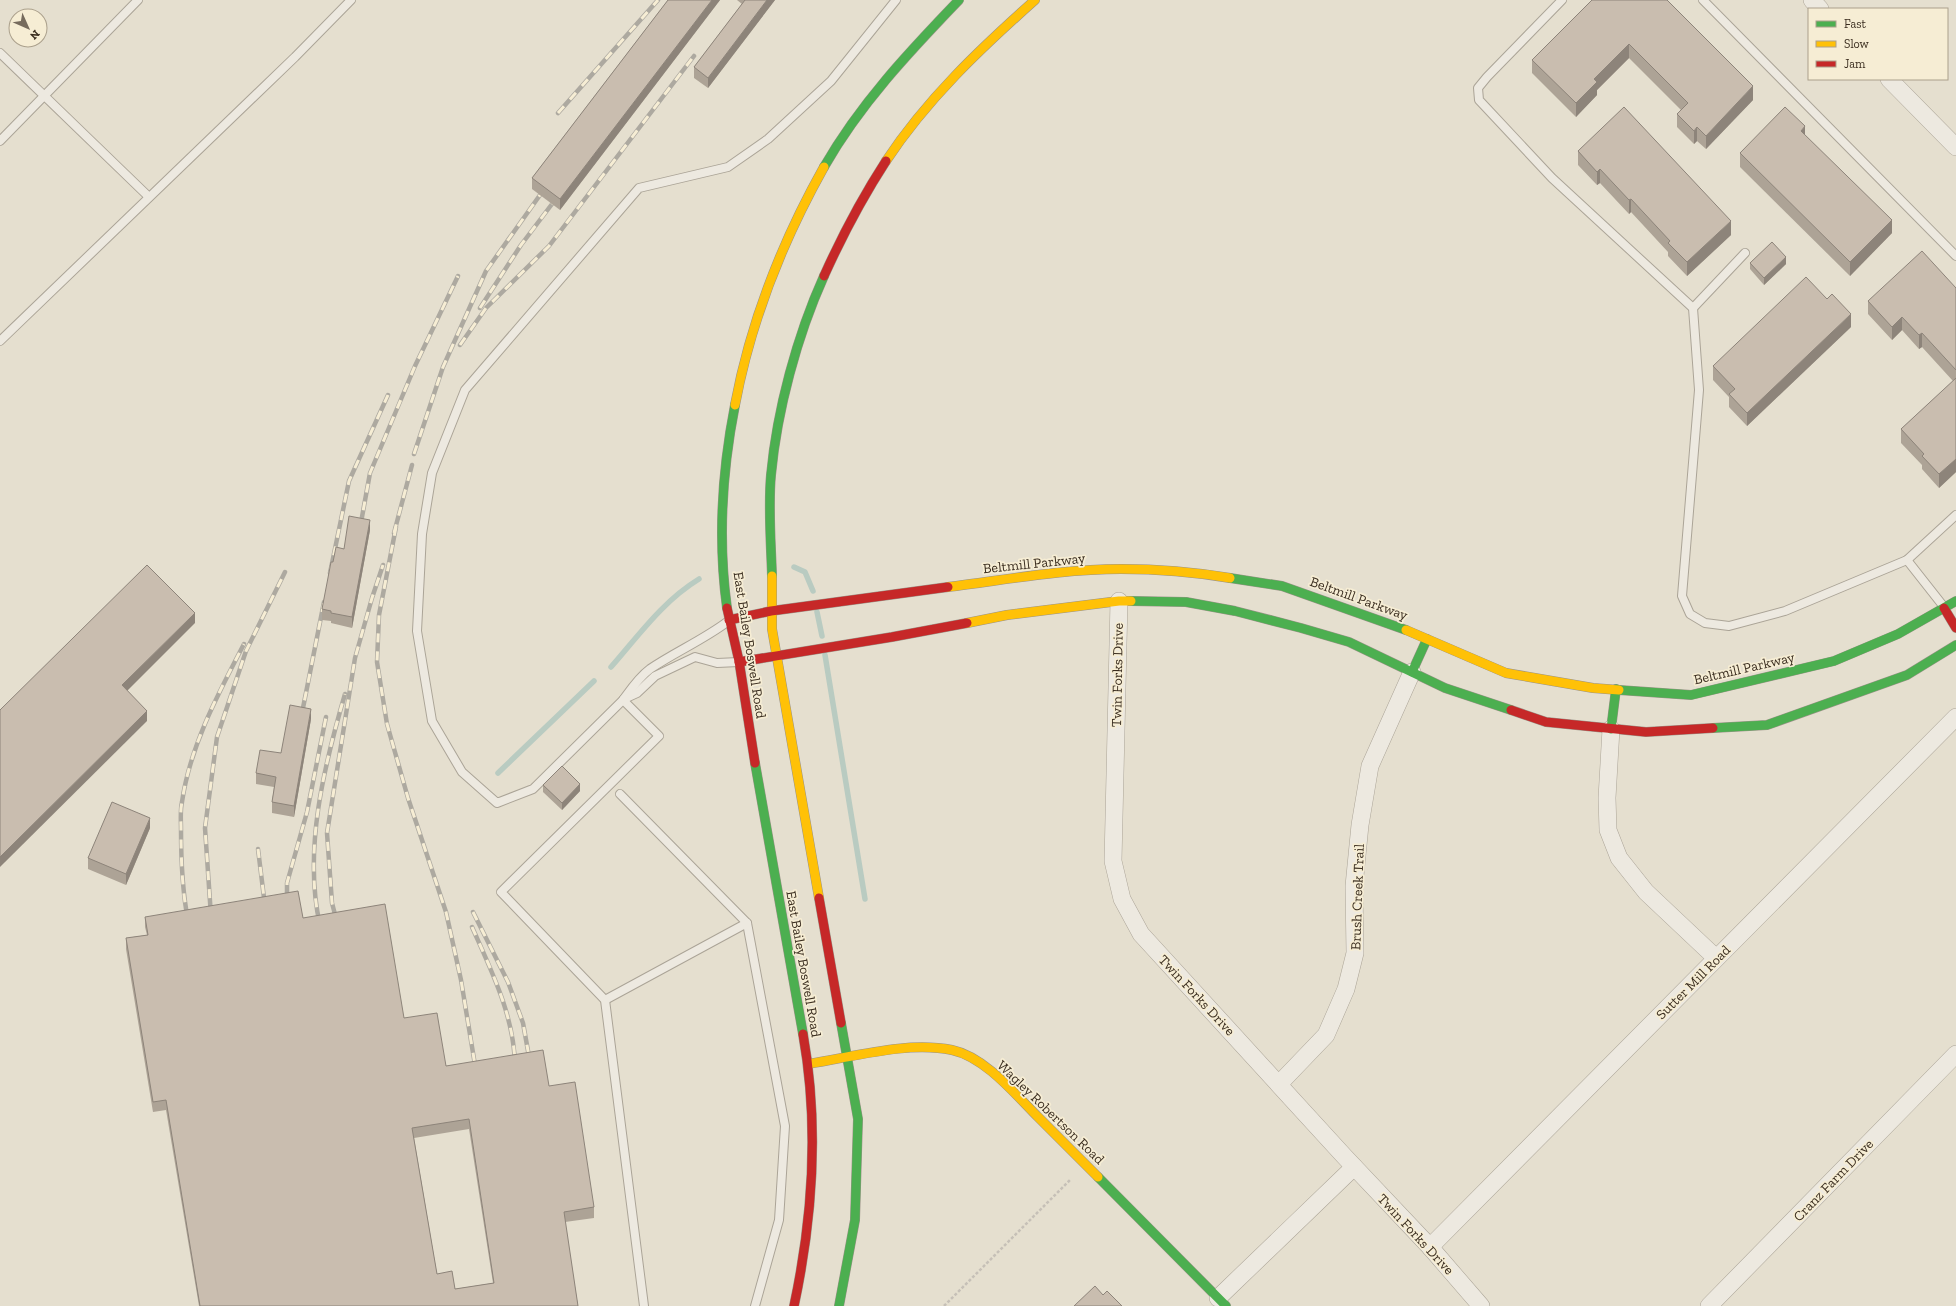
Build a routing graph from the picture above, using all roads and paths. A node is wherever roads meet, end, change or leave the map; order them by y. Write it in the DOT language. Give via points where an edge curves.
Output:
graph roads {
  1 [pos="138,0"];
  2 [pos="351,0"];
  3 [pos="896,0"];
  4 [pos="959,0"];
  5 [pos="1023,0"];
  6 [pos="1034,0"];
  7 [pos="1562,0"];
  8 [pos="1703,0"];
  9 [pos="1812,0"];
  10 [pos="1819,8"];
  11 [pos="989,41"];
  12 [pos="0,52"];
  13 [pos="1890,80"];
  14 [pos="44,96"];
  15 [pos="0,141"];
  16 [pos="1956,147"];
  17 [pos="149,196"];
  18 [pos="1745,253"];
  19 [pos="1956,256"];
  20 [pos="1694,308"];
  21 [pos="0,341"];
  22 [pos="1956,515"];
  23 [pos="1907,560"];
  24 [pos="1119,597"];
  25 [pos="1956,601"];
  26 [pos="1944,608"];
  27 [pos="771,611"];
  28 [pos="729,620"];
  29 [pos="1956,628"];
  30 [pos="1427,639"];
  31 [pos="1956,646"];
  32 [pos="776,655"];
  33 [pos="739,662"];
  34 [pos="1412,672"];
  35 [pos="1616,689"];
  36 [pos="623,700"];
  37 [pos="1956,717"];
  38 [pos="1612,729"];
  39 [pos="620,794"];
  40 [pos="747,924"];
  41 [pos="1716,958"];
  42 [pos="605,1000"];
  43 [pos="1956,1054"];
  44 [pos="848,1059"];
  45 [pos="808,1064"];
  46 [pos="1279,1084"];
  47 [pos="1086,1165"];
  48 [pos="1354,1167"];
  49 [pos="1430,1247"];
  50 [pos="1222,1302"];
  51 [pos="644,1306"];
  52 [pos="755,1306"];
  53 [pos="794,1306"];
  54 [pos="839,1306"];
  55 [pos="944,1306"];
  56 [pos="1481,1306"];
  57 [pos="1709,1306"];
  1 -- 14 [label="lane"];
  2 -- 17 [label="lane"];
  3 -- 36 [label="lane" via="831,81 768,139 728,166 639,188 465,390 432,473 422,534 417,631 432,721 462,772 497,803 533,789"];
  4 -- 28 [label="street, East Bailey Boswell Road" via="894,69 844,135 802,206 768,282 744,361 729,435 722,549"];
  5 -- 11 [label="street, East Bailey Boswell Road"];
  6 -- 11 [label="street, East Bailey Boswell Road"];
  7 -- 20 [label="lane" via="1487,77 1478,88 1479,100 1552,178"];
  8 -- 19 [label="lane"];
  9 -- 10 [label="street"];
  11 -- 27 [label="street, East Bailey Boswell Road" via="934,98 900,140 866,192 839,242 812,303 782,404 772,476"];
  12 -- 14 [label="lane"];
  13 -- 16 [label="street"];
  14 -- 15 [label="lane"];
  14 -- 17 [label="lane"];
  17 -- 21 [label="lane"];
  18 -- 20 [label="lane"];
  20 -- 23 [label="lane" via="1698,390 1682,596 1690,614 1705,623 1730,626 1785,611"];
  22 -- 23 [label="lane"];
  23 -- 26 [label="lane"];
  24 -- 32 [label="street"];
  24 -- 34 [label="street" via="1186,602 1235,611 1349,642"];
  24 -- 46 [label="street, Twin Forks Drive" via="1113,861 1122,899 1141,934"];
  25 -- 26 [label="street, Beltmill Parkway"];
  26 -- 29 [label="street"];
  26 -- 35 [label="street, Beltmill Parkway" via="1898,634 1834,660 1691,695"];
  27 -- 28 [label="street, Beltmill Parkway"];
  27 -- 30 [label="street, Beltmill Parkway" via="1067,572 1200,573 1282,586 1390,623"];
  27 -- 32 [label="street, East Bailey Boswell Road"];
  28 -- 33 [label="street, East Bailey Boswell Road"];
  28 -- 36 [label="lane" via="712,634 649,670"];
  30 -- 34 [label="street"];
  30 -- 35 [label="street, Beltmill Parkway" via="1506,673 1593,688"];
  31 -- 38 [label="street" via="1907,675 1767,725 1646,732"];
  32 -- 33 [label="street"];
  32 -- 44 [label="street, East Bailey Boswell Road"];
  33 -- 36 [label="lane" via="717,663 695,657 655,676 636,693"];
  33 -- 45 [label="street, East Bailey Boswell Road" via="753,759"];
  34 -- 38 [label="street" via="1445,688 1546,722"];
  34 -- 46 [label="street, Brush Creek Trail" via="1370,766 1354,886 1355,953 1346,989 1326,1035"];
  35 -- 38 [label="street"];
  36 -- 42 [label="lane" via="659,736 501,892"];
  37 -- 41 [label="street, Sutter Mill Road"];
  38 -- 41 [label="street" via="1607,798 1608,830 1619,858 1646,892"];
  39 -- 40 [label="lane"];
  40 -- 42 [label="lane"];
  40 -- 52 [label="lane" via="785,1126 779,1220"];
  41 -- 49 [label="street, Sutter Mill Road"];
  42 -- 51 [label="lane"];
  43 -- 57 [label="street, Cranz Farm Drive"];
  44 -- 45 [label="street, Wagley Robertson Road"];
  44 -- 47 [label="street, Wagley Robertson Road" via="916,1047 953,1050 978,1062 998,1076"];
  44 -- 54 [label="street, East Bailey Boswell Road" via="858,1119 856,1220"];
  45 -- 53 [label="street, East Bailey Boswell Road" via="813,1138 812,1175 805,1249"];
  46 -- 48 [label="street, Twin Forks Drive"];
  47 -- 50 [label="street, Wagley Robertson Road"];
  47 -- 55 [label="path"];
  48 -- 49 [label="street, Twin Forks Drive"];
  48 -- 50 [label="street"];
  49 -- 56 [label="street, Twin Forks Drive"];
}
